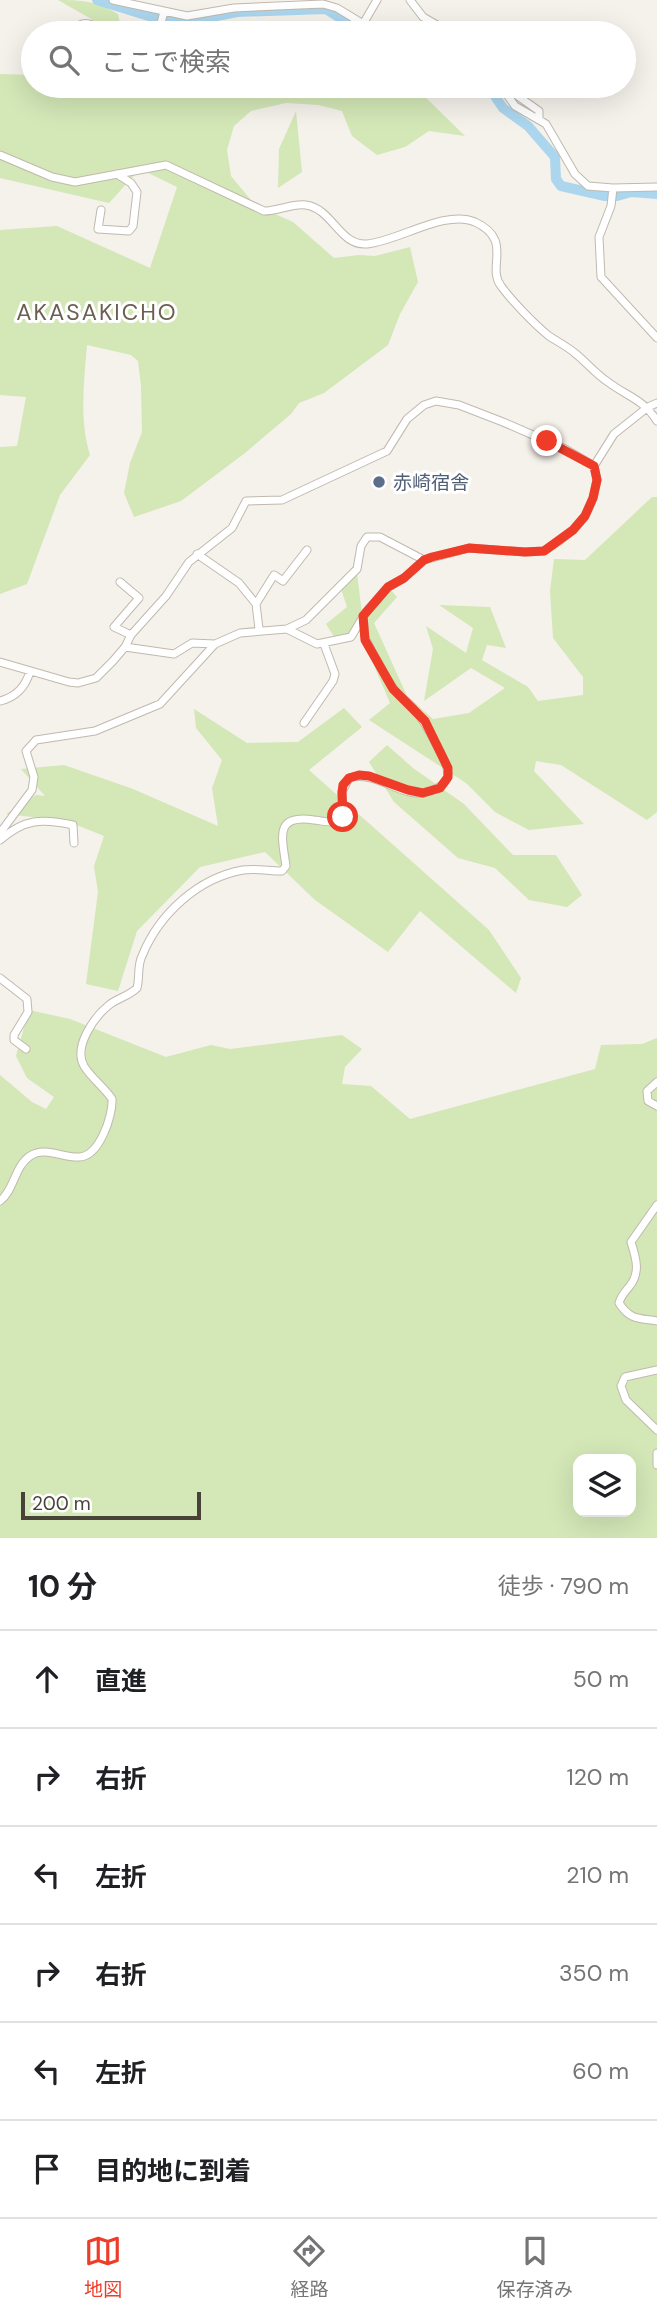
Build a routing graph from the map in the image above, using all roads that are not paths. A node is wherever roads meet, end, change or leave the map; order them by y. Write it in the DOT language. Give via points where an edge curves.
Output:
graph roads {
  1 [pos="113,0"];
  2 [pos="218,0"];
  3 [pos="377,0"];
  4 [pos="410,0"];
  5 [pos="218,11"];
  6 [pos="163,17"];
  7 [pos="162,21"];
  8 [pos="358,21"];
  9 [pos="365,21"];
  10 [pos="430,21"];
  11 [pos="509,98"];
  12 [pos="521,98"];
  13 [pos="539,118"];
  14 [pos="0,155"];
  15 [pos="117,174"];
  16 [pos="655,190"];
  17 [pos="613,193"];
  18 [pos="101,210"];
  19 [pos="657,338"];
  20 [pos="657,403"];
  21 [pos="648,407"];
  22 [pos="657,421"];
  23 [pos="594,466"];
  24 [pos="307,550"];
  25 [pos="197,554"];
  26 [pos="424,560"];
  27 [pos="120,582"];
  28 [pos="256,604"];
  29 [pos="363,616"];
  30 [pos="259,629"];
  31 [pos="287,629"];
  32 [pos="131,635"];
  33 [pos="215,644"];
  34 [pos="324,644"];
  35 [pos="125,647"];
  36 [pos="0,662"];
  37 [pos="30,671"];
  38 [pos="0,701"];
  39 [pos="304,723"];
  40 [pos="0,833"];
  41 [pos="0,840"];
  42 [pos="74,843"];
  43 [pos="0,978"];
  44 [pos="26,1049"];
  45 [pos="657,1082"];
  46 [pos="657,1106"];
  47 [pos="0,1201"];
  48 [pos="657,1205"];
  49 [pos="657,1321"];
  50 [pos="657,1370"];
  51 [pos="657,1430"];
  52 [pos="657,1453"];
  53 [pos="657,1465"];
  1 -- 6 [label="street"];
  2 -- 5 [label="street"];
  3 -- 9 [label="street"];
  4 -- 10 [label="street"];
  5 -- 6 [label="street"];
  5 -- 8 [label="street" via="323,4"];
  6 -- 7 [label="street"];
  11 -- 13 [label="street"];
  12 -- 13 [label="street" via="539,111"];
  13 -- 17 [label="street" via="575,174 593,187"];
  14 -- 15 [label="street" via="61,180"];
  15 -- 18 [label="street" via="137,192 134,226 129,231 98,229"];
  15 -- 21 [label="street" via="166,165 264,211 307,205 327,214 343,234 358,243 377,242 453,219 475,222 497,244 496,276 503,288 549,335 606,381"];
  16 -- 17 [label="street"];
  17 -- 19 [label="street" via="598,237 601,277"];
  20 -- 21 [label="street"];
  21 -- 22 [label="street"];
  21 -- 23 [label="street" via="614,434"];
  23 -- 25 [label="street" via="503,422 436,401 407,419 387,452 282,500 246,501 232,527"];
  23 -- 26 [label="street" via="597,480 585,516 544,551 469,548"];
  24 -- 28 [label="street" via="283,581 274,575"];
  25 -- 28 [label="street" via="239,583"];
  25 -- 32 [label="street"];
  26 -- 29 [label="street" via="388,587"];
  26 -- 31 [label="street" via="380,537 367,537 360,546 357,569 306,620"];
  27 -- 32 [label="street" via="139,598 114,627"];
  28 -- 30 [label="street"];
  29 -- 34 [label="street" via="351,637"];
  29 -- 47 [label="street" via="365,640 393,689 425,721 448,777 440,788 423,793 369,776 349,778 343,785 342,820 297,819 284,826 286,866 282,871 242,870 183,899 140,958 137,988 108,1006 81,1046 85,1066 113,1099 99,1143 80,1157 49,1152 29,1157"];
  30 -- 31 [label="street"];
  30 -- 33 [label="street"];
  31 -- 34 [label="street"];
  32 -- 35 [label="street"];
  33 -- 35 [label="street" via="192,643 174,654"];
  33 -- 40 [label="street" via="160,704 96,731 36,740 26,751 34,777 32,790"];
  34 -- 39 [label="street" via="335,674"];
  35 -- 37 [label="street" via="88,681 69,682"];
  36 -- 37 [label="street"];
  37 -- 38 [label="street" via="25,685"];
  41 -- 42 [label="street" via="21,824 55,821 73,825"];
  43 -- 44 [label="street" via="27,999 27,1012 14,1035"];
  45 -- 46 [label="street" via="647,1093 648,1101"];
  48 -- 49 [label="street" via="631,1242 637,1268 619,1303 630,1315"];
  50 -- 51 [label="street" via="625,1377 621,1386 626,1400"];
  52 -- 53 [label="street"];
}
